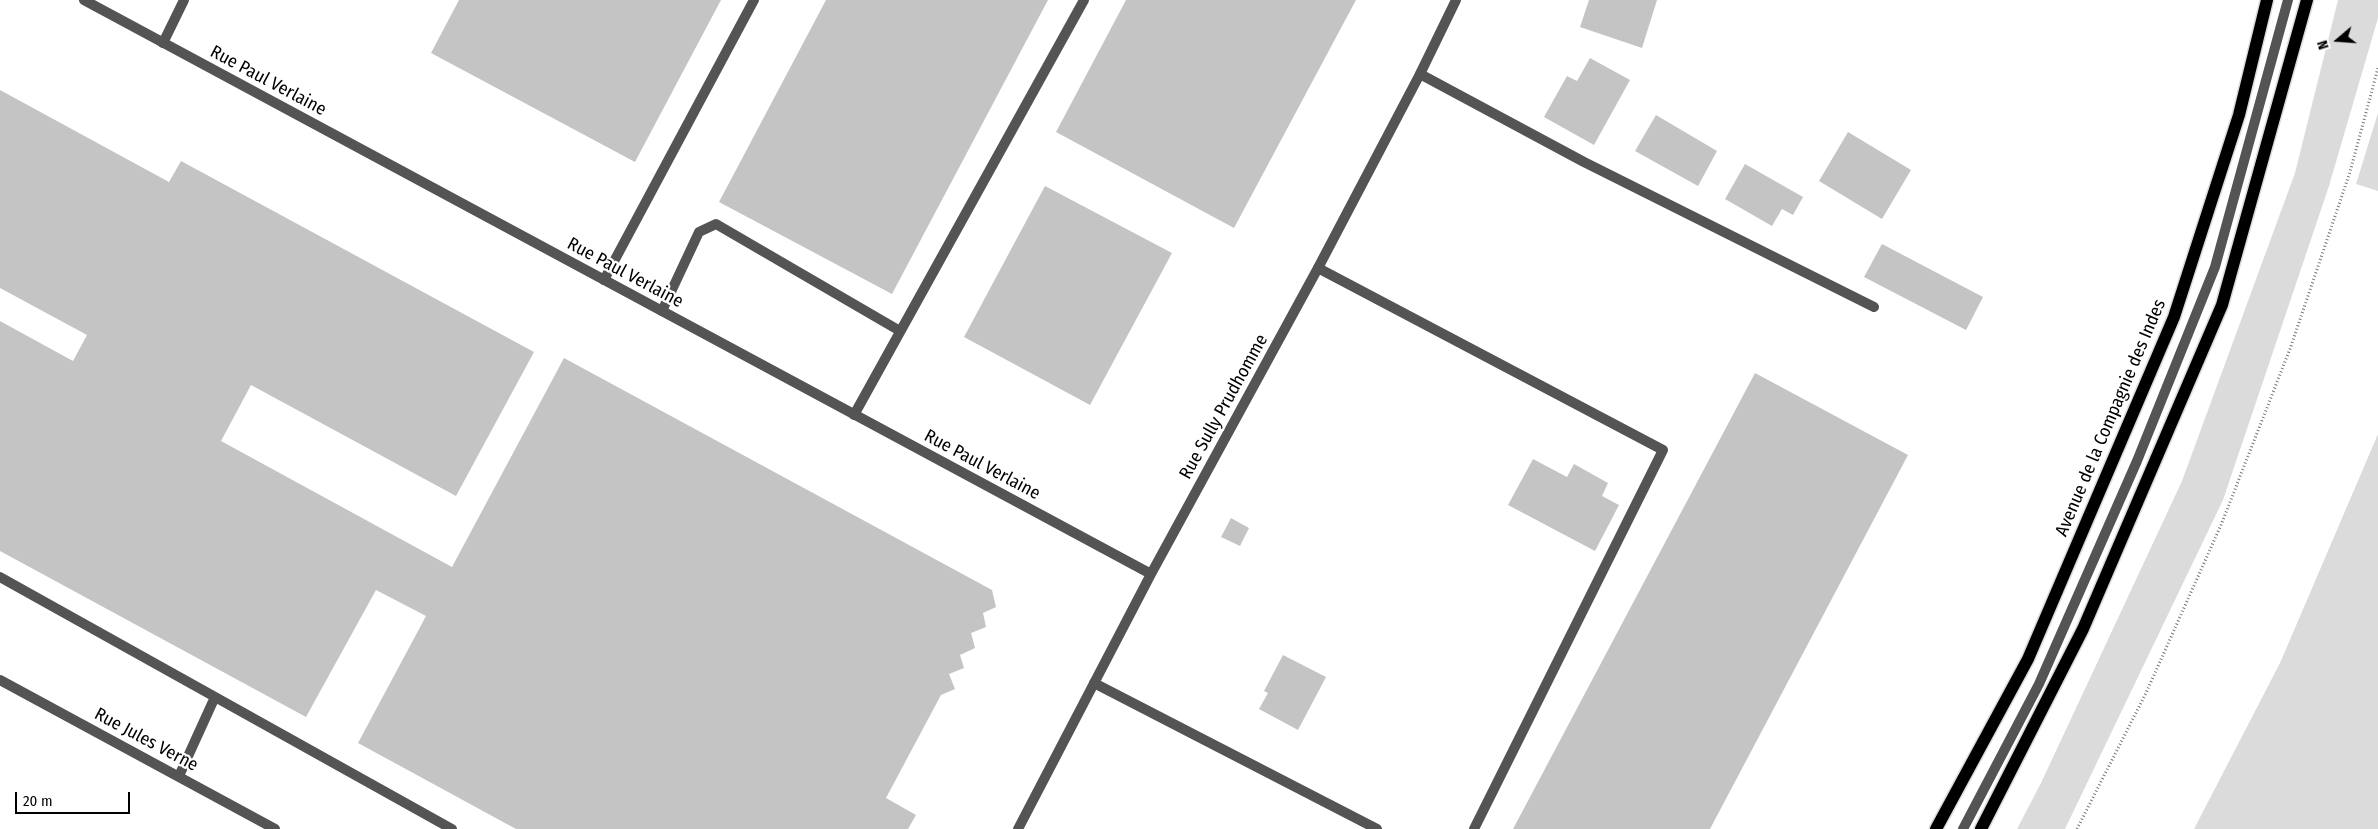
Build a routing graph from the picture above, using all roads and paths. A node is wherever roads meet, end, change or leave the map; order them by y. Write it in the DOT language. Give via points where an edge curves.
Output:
graph roads {
  1 [pos="84,0"];
  2 [pos="184,0"];
  3 [pos="754,0"];
  4 [pos="1084,0"];
  5 [pos="1456,0"];
  6 [pos="2267,0"];
  7 [pos="2288,0"];
  8 [pos="2307,0"];
  9 [pos="163,43"];
  10 [pos="2378,68"];
  11 [pos="1420,74"];
  12 [pos="1318,268"];
  13 [pos="604,280"];
  14 [pos="1874,307"];
  15 [pos="662,311"];
  16 [pos="900,331"];
  17 [pos="854,415"];
  18 [pos="1151,574"];
  19 [pos="0,577"];
  20 [pos="0,680"];
  21 [pos="1094,684"];
  22 [pos="215,697"];
  23 [pos="179,776"];
  24 [pos="275,829"];
  25 [pos="452,829"];
  26 [pos="1018,829"];
  27 [pos="1378,829"];
  28 [pos="1474,829"];
  29 [pos="1936,829"];
  30 [pos="1963,829"];
  31 [pos="1982,829"];
  32 [pos="2077,829"];
  1 -- 9 [label="street, Rue Paul Verlaine"];
  2 -- 9 [label="street"];
  3 -- 13 [label="street"];
  4 -- 16 [label="street"];
  5 -- 11 [label="street, Rue Sully Prudhomme"];
  6 -- 29 [label="main road, Avenue de la Compagnie des Indes" via="2239,115 2174,317 2028,659"];
  7 -- 30 [label="street" via="2215,267 2137,461 2039,684"];
  8 -- 31 [label="main road" via="2222,305 2083,629"];
  9 -- 13 [label="street, Rue Paul Verlaine"];
  10 -- 32 [label="path" via="2350,172 2290,349 2221,525 2146,693"];
  11 -- 12 [label="street, Rue Sully Prudhomme"];
  11 -- 14 [label="street" via="1584,162"];
  12 -- 18 [label="street, Rue Sully Prudhomme"];
  12 -- 28 [label="street" via="1663,450"];
  13 -- 15 [label="street, Rue Paul Verlaine"];
  15 -- 16 [label="street" via="699,232 716,224"];
  15 -- 17 [label="street, Rue Paul Verlaine"];
  16 -- 17 [label="street"];
  17 -- 18 [label="street, Rue Paul Verlaine"];
  18 -- 21 [label="street, Rue Sully Prudhomme"];
  19 -- 22 [label="street"];
  20 -- 23 [label="street, Rue Jules Verne"];
  21 -- 26 [label="street, Rue Sully Prudhomme"];
  21 -- 27 [label="street"];
  22 -- 23 [label="street"];
  22 -- 25 [label="street"];
  23 -- 24 [label="street, Rue Jules Verne"];
}
